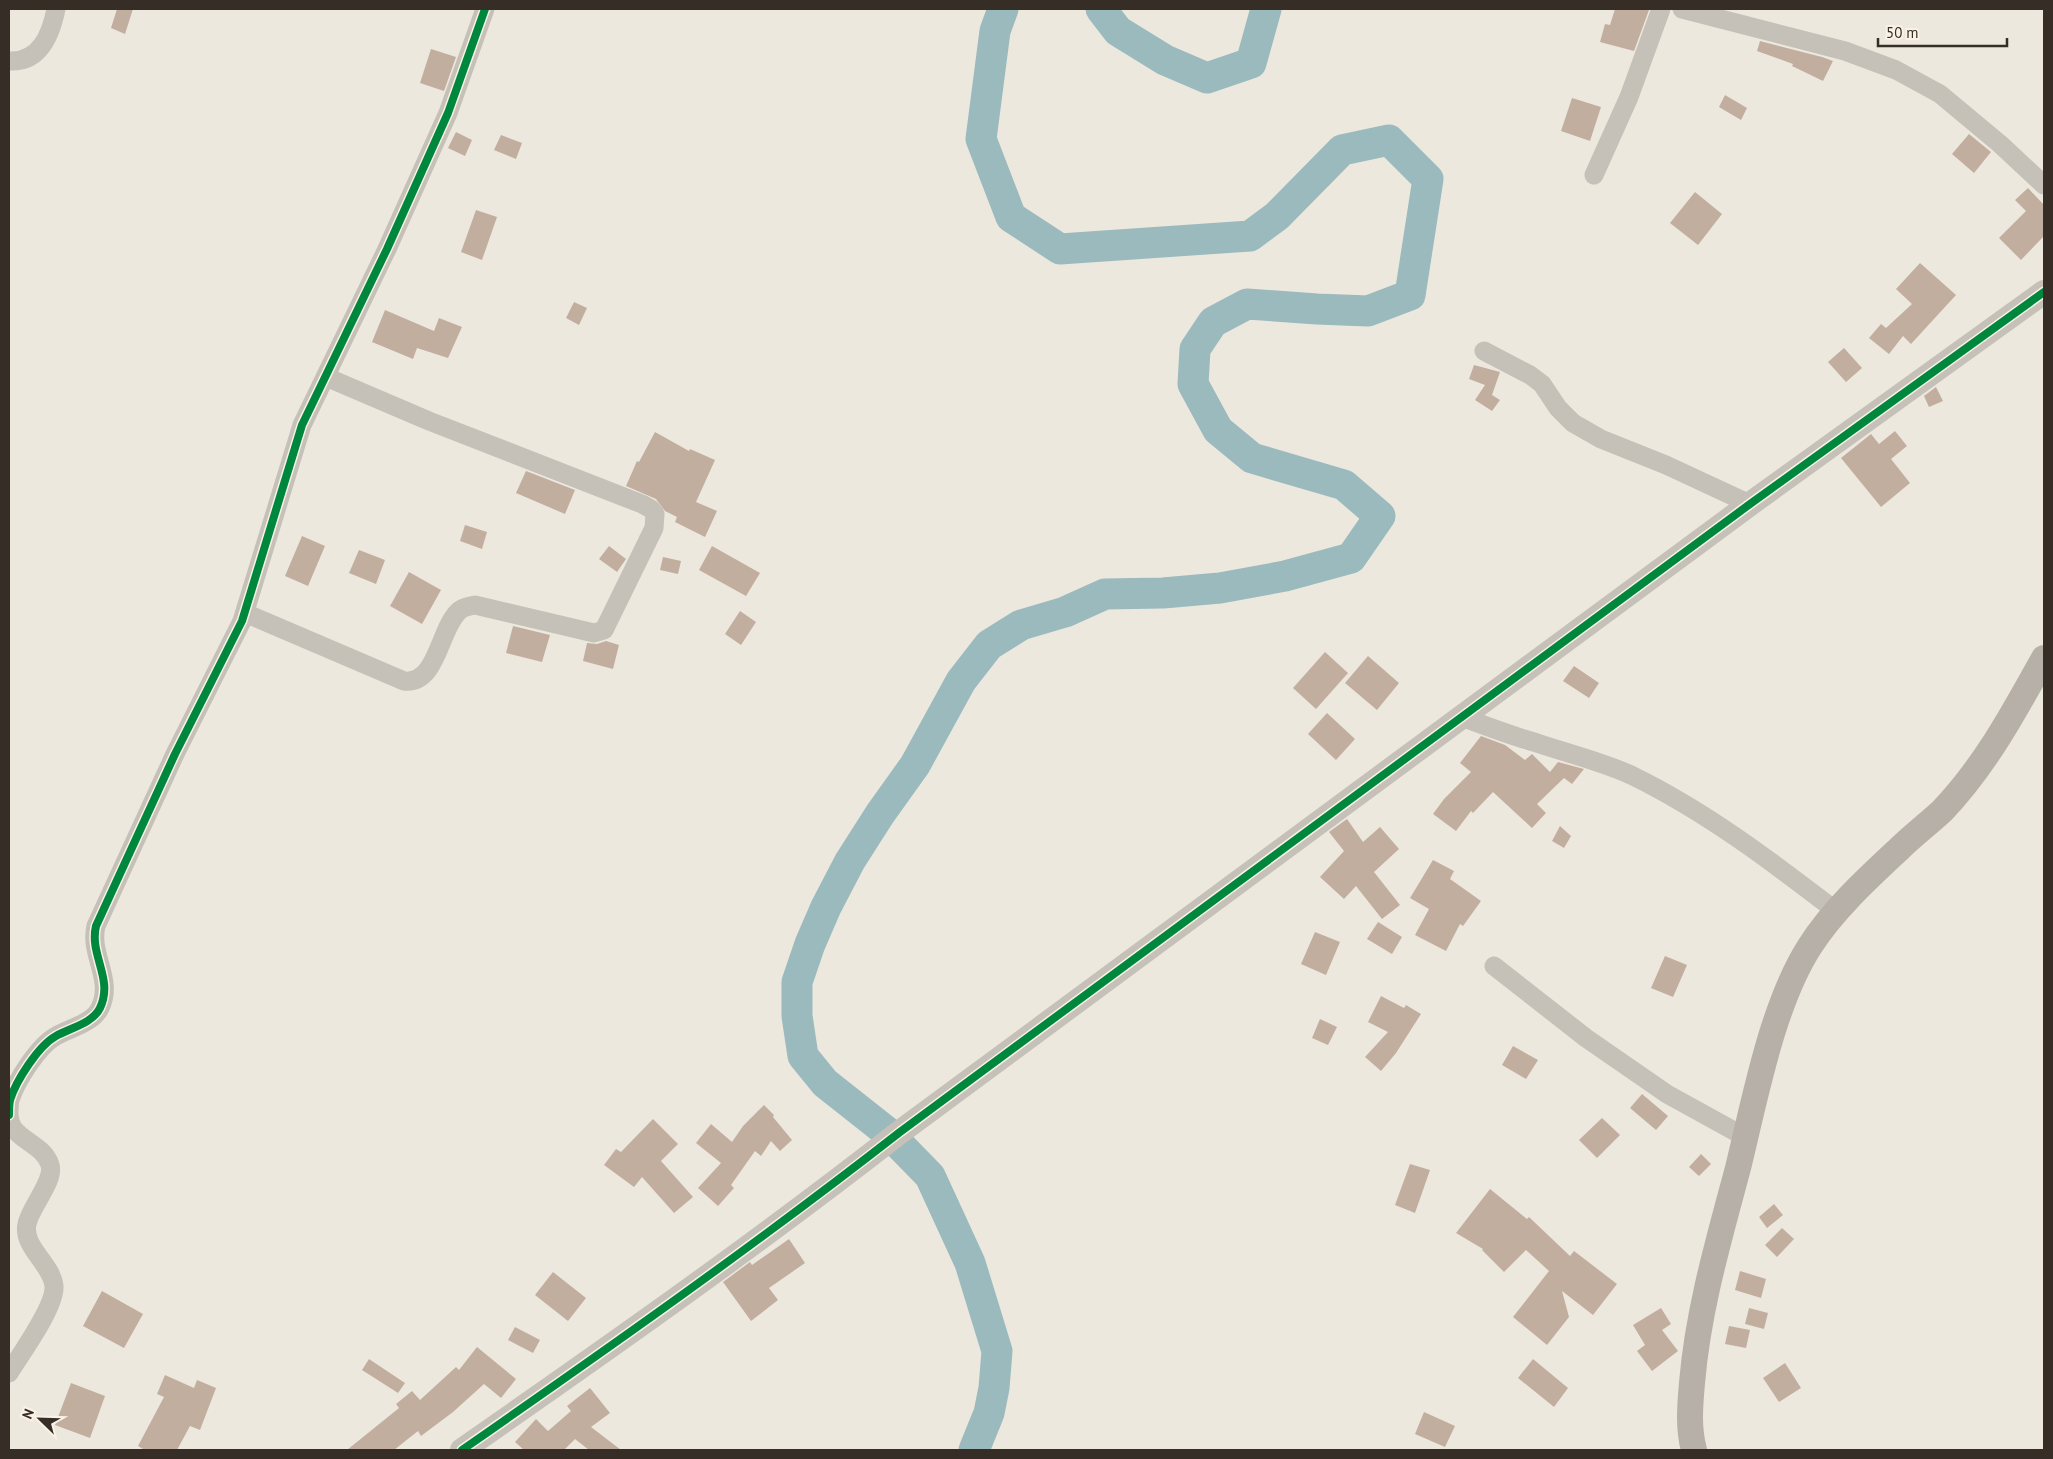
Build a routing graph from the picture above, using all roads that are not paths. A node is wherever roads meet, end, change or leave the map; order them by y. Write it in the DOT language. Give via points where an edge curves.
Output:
graph roads {
  1 [pos="56,9"];
  2 [pos="485,9"];
  3 [pos="1661,9"];
  4 [pos="1682,9"];
  5 [pos="9,62"];
  6 [pos="1594,174"];
  7 [pos="2044,185"];
  8 [pos="2044,292"];
  9 [pos="1484,351"];
  10 [pos="326,377"];
  11 [pos="1750,504"];
  12 [pos="245,613"];
  13 [pos="2044,658"];
  14 [pos="1462,717"];
  15 [pos="1836,911"];
  16 [pos="1494,966"];
  17 [pos="9,1116"];
  18 [pos="1745,1137"];
  19 [pos="9,1373"];
  20 [pos="462,1450"];
  21 [pos="1694,1450"];
  1 -- 5 [label="street" via="43,47 29,57"];
  2 -- 10 [label="street" via="448,114"];
  3 -- 6 [label="street" via="1629,97"];
  4 -- 7 [label="street" via="1845,51 1896,70 1940,94"];
  8 -- 11 [label="street"];
  9 -- 11 [label="street" via="1542,384 1573,423 1601,439"];
  10 -- 12 [label="street" via="302,425"];
  10 -- 12 [label="street" via="642,504 655,514 654,528 604,630 594,633 475,605 466,607 459,610 428,670 421,679 412,682"];
  11 -- 14 [label="street"];
  12 -- 17 [label="street" via="175,754 96,926 93,938 105,984 100,1009 41,1047 10,1100"];
  13 -- 15 [label="main road" via="2003,731 1966,784"];
  14 -- 15 [label="street" via="1629,774 1680,800 1769,859"];
  14 -- 20 [label="street" via="853,1169 588,1363"];
  15 -- 18 [label="main road" via="1810,946 1786,992"];
  16 -- 18 [label="street" via="1586,1038 1667,1094"];
  17 -- 19 [label="street" via="12,1127 46,1156 51,1166 50,1176 26,1225 26,1235 51,1274 54,1292 42,1321"];
  18 -- 21 [label="main road" via="1715,1252 1694,1357 1689,1415"];
}
